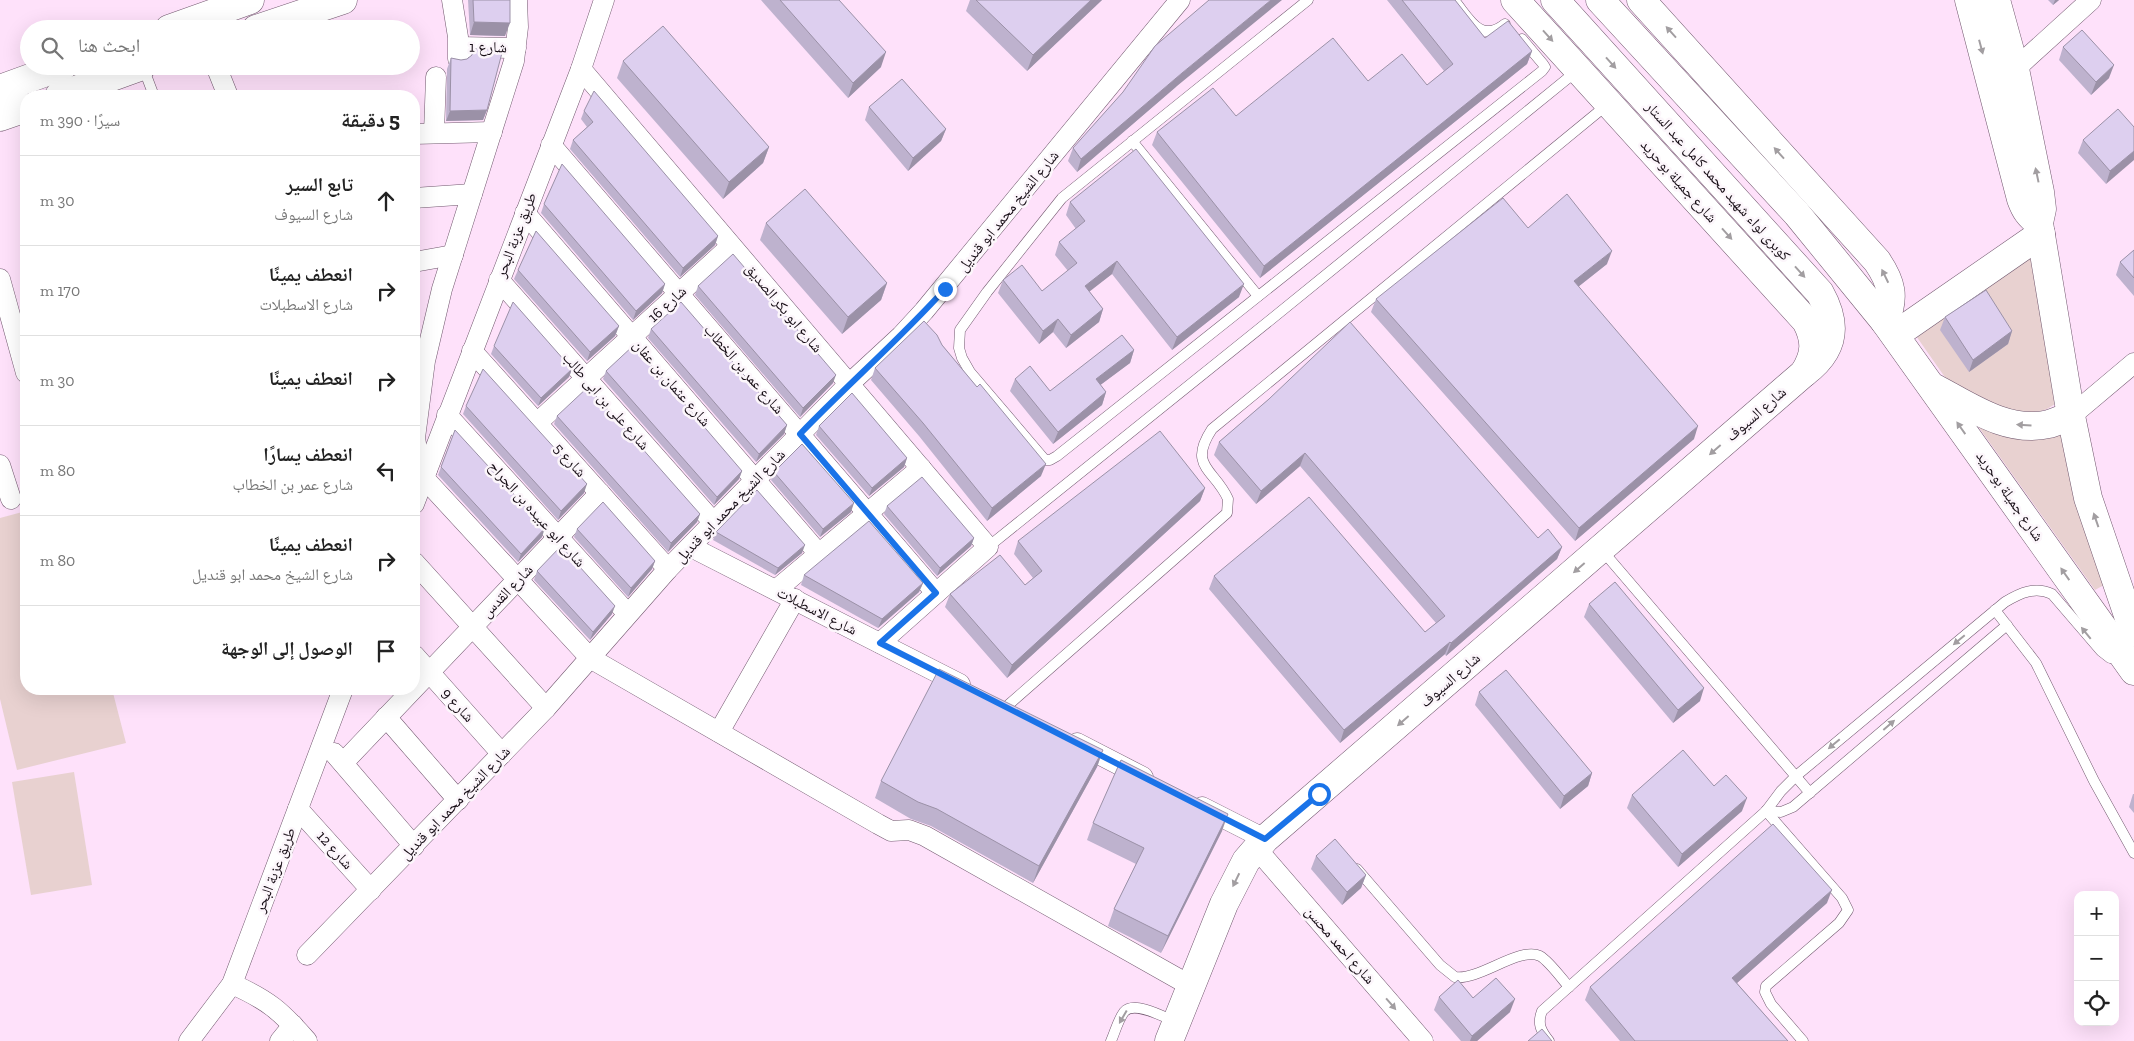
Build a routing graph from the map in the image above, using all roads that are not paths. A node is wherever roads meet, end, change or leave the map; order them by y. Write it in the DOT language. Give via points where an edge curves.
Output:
graph roads {
  1 [pos="250,0"];
  2 [pos="343,0"];
  3 [pos="452,0"];
  4 [pos="517,0"];
  5 [pos="604,0"];
  6 [pos="1180,0"];
  7 [pos="1308,0"];
  8 [pos="1454,0"];
  9 [pos="1515,0"];
  10 [pos="1555,0"];
  11 [pos="1600,0"];
  12 [pos="1641,0"];
  13 [pos="1969,0"];
  14 [pos="1996,0"];
  15 [pos="2091,0"];
  16 [pos="194,20"];
  17 [pos="283,20"];
  18 [pos="516,48"];
  19 [pos="581,68"];
  20 [pos="2015,69"];
  21 [pos="1578,70"];
  22 [pos="38,75"];
  23 [pos="118,75"];
  24 [pos="146,75"];
  25 [pos="220,75"];
  26 [pos="436,77"];
  27 [pos="0,89"];
  28 [pos="76,90"];
  29 [pos="152,90"];
  30 [pos="226,90"];
  31 [pos="1609,103"];
  32 [pos="20,110"];
  33 [pos="0,117"];
  34 [pos="492,132"];
  35 [pos="434,133"];
  36 [pos="420,134"];
  37 [pos="1132,142"];
  38 [pos="552,145"];
  39 [pos="472,194"];
  40 [pos="420,198"];
  41 [pos="525,213"];
  42 [pos="2040,228"];
  43 [pos="731,246"];
  44 [pos="453,255"];
  45 [pos="420,261"];
  46 [pos="0,279"];
  47 [pos="499,280"];
  48 [pos="679,293"];
  49 [pos="1258,296"];
  50 [pos="1890,328"];
  51 [pos="632,337"];
  52 [pos="472,350"];
  53 [pos="20,351"];
  54 [pos="2134,362"];
  55 [pos="1804,372"];
  56 [pos="586,378"];
  57 [pos="849,384"];
  58 [pos="1931,386"];
  59 [pos="420,400"];
  60 [pos="448,415"];
  61 [pos="2071,416"];
  62 [pos="537,423"];
  63 [pos="800,434"];
  64 [pos="0,464"];
  65 [pos="921,468"];
  66 [pos="421,471"];
  67 [pos="755,480"];
  68 [pos="600,493"];
  69 [pos="11,499"];
  70 [pos="867,513"];
  71 [pos="714,523"];
  72 [pos="558,537"];
  73 [pos="691,546"];
  74 [pos="988,546"];
  75 [pos="1601,549"];
  76 [pos="819,554"];
  77 [pos="420,569"];
  78 [pos="668,569"];
  79 [pos="518,580"];
  80 [pos="776,590"];
  81 [pos="936,593"];
  82 [pos="795,599"];
  83 [pos="1996,610"];
  84 [pos="627,614"];
  85 [pos="2007,625"];
  86 [pos="473,627"];
  87 [pos="880,643"];
  88 [pos="2131,653"];
  89 [pos="590,658"];
  90 [pos="420,662"];
  91 [pos="429,672"];
  92 [pos="420,682"];
  93 [pos="341,695"];
  94 [pos="408,695"];
  95 [pos="1000,704"];
  96 [pos="546,708"];
  97 [pos="386,718"];
  98 [pos="719,732"];
  99 [pos="1058,733"];
  100 [pos="324,741"];
  101 [pos="502,754"];
  102 [pos="343,763"];
  103 [pos="1796,776"];
  104 [pos="1161,786"];
  105 [pos="1810,793"];
  106 [pos="1187,799"];
  107 [pos="458,800"];
  108 [pos="298,809"];
  109 [pos="1766,811"];
  110 [pos="1261,844"];
  111 [pos="414,846"];
  112 [pos="2134,853"];
  113 [pos="1347,858"];
  114 [pos="371,890"];
  115 [pos="307,955"];
  116 [pos="232,984"];
  117 [pos="1191,986"];
  118 [pos="1569,987"];
  119 [pos="293,1025"];
  120 [pos="1173,1032"];
  121 [pos="189,1041"];
  122 [pos="280,1041"];
  123 [pos="307,1041"];
  124 [pos="1111,1041"];
  125 [pos="1423,1041"];
  126 [pos="1550,1041"];
  127 [pos="1804,1041"];
  1 -- 16 [label="main road"];
  2 -- 17 [label="main road"];
  3 -- 18 [label="street, شارع 1" via="458,53"];
  4 -- 18 [label="street"];
  5 -- 19 [label="street, طريق عزبة البحر"];
  6 -- 57 [label="street, شارع الشيخ محمد ابو قنديل" via="945,289"];
  7 -- 37 [label="lane"];
  8 -- 49 [label="lane" via="1480,30 1489,33 1507,22 1544,64 1544,69"];
  9 -- 21 [label="main road, شارع جميلة بوحريد, one-way"];
  10 -- 55 [label="main road, كوبرى لواء شهيد محمد كامل عبد الستار, one-way" via="1820,293 1828,307 1831,329 1826,351 1817,364"];
  11 -- 50 [label="main road" via="1797,214"];
  50 -- 12 [label="main road, one-way" via="1891,290 1877,261"];
  13 -- 42 [label="main road, one-way" via="2021,199"];
  14 -- 20 [label="main road"];
  15 -- 20 [label="street"];
  18 -- 34 [label="street"];
  19 -- 38 [label="street, طريق عزبة البحر"];
  19 -- 43 [label="street, شارع ابو بكر الصديق"];
  42 -- 20 [label="main road, one-way" via="2040,192"];
  21 -- 31 [label="main road, شارع جميلة بوحريد"];
  21 -- 74 [label="lane"];
  22 -- 27 [label="main road"];
  23 -- 28 [label="main road"];
  24 -- 29 [label="lane"];
  25 -- 30 [label="street"];
  26 -- 35 [label="street"];
  31 -- 55 [label="main road, شارع جميلة بوحريد, one-way" via="1806,321 1814,347 1812,360"];
  31 -- 95 [label="lane" via="1212,429 1202,448 1202,459 1228,499 1227,513"];
  32 -- 33 [label="main road"];
  34 -- 35 [label="street"];
  34 -- 39 [label="street"];
  35 -- 36 [label="street"];
  37 -- 49 [label="lane"];
  37 -- 49 [label="lane" via="1062,198 981,299 960,330 962,358 970,372 1042,457 1050,460"];
  38 -- 41 [label="street, طريق عزبة البحر"];
  38 -- 48 [label="street, شارع عمر بن الخطاب"];
  39 -- 40 [label="street"];
  39 -- 44 [label="street"];
  41 -- 47 [label="street, طريق عزبة البحر"];
  41 -- 51 [label="street, شارع عثمان بن عفان"];
  42 -- 50 [label="main road"];
  42 -- 61 [label="main road"];
  43 -- 48 [label="street, شارع 16"];
  43 -- 57 [label="street, شارع ابو بكر الصديق"];
  44 -- 45 [label="street"];
  44 -- 59 [label="street" via="425,361"];
  46 -- 53 [label="street"];
  47 -- 52 [label="street, طريق عزبة البحر"];
  47 -- 56 [label="street, شارع على بن ابى طالب"];
  48 -- 51 [label="street, شارع 16"];
  48 -- 63 [label="street, شارع عمر بن الخطاب"];
  50 -- 58 [label="main road, شارع جميلة بوحريد"];
  51 -- 56 [label="street, شارع 16"];
  51 -- 67 [label="street, شارع عثمان بن عفان"];
  52 -- 60 [label="street, طريق عزبة البحر"];
  52 -- 62 [label="street, شارع 5"];
  54 -- 61 [label="street"];
  55 -- 75 [label="main road, شارع السيوف, one-way"];
  56 -- 62 [label="street, شارع 16"];
  56 -- 71 [label="street, شارع على بن ابى طالب"];
  57 -- 63 [label="street, شارع الشيخ محمد ابو قنديل"];
  57 -- 65 [label="street, شارع ابو بكر الصديق"];
  61 -- 58 [label="main road, one-way" via="2048,424 2012,424 1992,418"];
  88 -- 58 [label="main road, شارع جميلة بوحريد, one-way"];
  60 -- 66 [label="street, طريق عزبة البحر"];
  60 -- 72 [label="street, شارع ابو عبيده بن الجراح"];
  88 -- 61 [label="main road, one-way" via="2088,498"];
  62 -- 68 [label="street, شارع 5"];
  63 -- 67 [label="street, شارع الشيخ محمد ابو قنديل"];
  63 -- 70 [label="street, شارع عمر بن الخطاب"];
  64 -- 69 [label="street"];
  65 -- 70 [label="street"];
  65 -- 74 [label="street, شارع ابو بكر الصديق"];
  66 -- 79 [label="street"];
  67 -- 71 [label="street, شارع الشيخ محمد ابو قنديل"];
  67 -- 76 [label="street, شارع عثمان بن عفان"];
  68 -- 72 [label="street, شارع القدس"];
  68 -- 78 [label="street, شارع 5"];
  70 -- 76 [label="street"];
  70 -- 81 [label="street, شارع عمر بن الخطاب"];
  71 -- 73 [label="street, شارع الشيخ محمد ابو قنديل"];
  72 -- 79 [label="street, شارع القدس"];
  72 -- 84 [label="street, شارع ابو عبيده بن الجراح"];
  73 -- 78 [label="street, شارع الشيخ محمد ابو قنديل"];
  73 -- 80 [label="street, شارع الاسطبلات"];
  74 -- 81 [label="street"];
  75 -- 103 [label="lane"];
  75 -- 110 [label="main road, شارع السيوف, one-way"];
  76 -- 80 [label="street"];
  77 -- 86 [label="street"];
  78 -- 84 [label="street, شارع الشيخ محمد ابو قنديل"];
  79 -- 86 [label="street, شارع القدس"];
  79 -- 89 [label="street"];
  80 -- 82 [label="street, شارع الاسطبلات"];
  81 -- 87 [label="street"];
  82 -- 87 [label="street, شارع الاسطبلات"];
  82 -- 98 [label="street"];
  83 -- 85 [label="lane"];
  88 -- 83 [label="lane, one-way" via="2116,659 2104,654 2057,598 2046,591 2032,590 2015,596"];
  83 -- 103 [label="lane, one-way"];
  84 -- 89 [label="street, شارع الشيخ محمد ابو قنديل"];
  105 -- 85 [label="lane, one-way"];
  85 -- 112 [label="lane" via="2036,663 2094,781"];
  86 -- 91 [label="street, شارع القدس"];
  86 -- 96 [label="street"];
  87 -- 95 [label="street, شارع الاسطبلات"];
  89 -- 96 [label="street, شارع الشيخ محمد ابو قنديل"];
  89 -- 98 [label="street"];
  90 -- 91 [label="street, شارع 9"];
  91 -- 92 [label="street, شارع القدس"];
  91 -- 101 [label="street, شارع 9"];
  93 -- 100 [label="street, طريق عزبة البحر"];
  94 -- 97 [label="street, شارع القدس"];
  96 -- 101 [label="street, شارع الشيخ محمد ابو قنديل"];
  97 -- 102 [label="street, شارع القدس"];
  97 -- 107 [label="street"];
  98 -- 117 [label="street" via="891,831 909,830 925,836"];
  99 -- 104 [label="street"];
  100 -- 102 [label="street"];
  100 -- 108 [label="street, طريق عزبة البحر"];
  101 -- 107 [label="street, شارع الشيخ محمد ابو قنديل"];
  102 -- 111 [label="street"];
  103 -- 105 [label="lane"];
  103 -- 109 [label="lane"];
  105 -- 109 [label="lane" via="1788,810"];
  106 -- 110 [label="street"];
  107 -- 111 [label="street, شارع الشيخ محمد ابو قنديل"];
  108 -- 114 [label="street, شارع 12"];
  108 -- 116 [label="street, طريق عزبة البحر"];
  109 -- 118 [label="lane"];
  109 -- 127 [label="lane" via="1842,898 1848,910 1839,923 1766,986 1766,998"];
  110 -- 117 [label="main road, شارع السيوف, one-way" via="1240,871"];
  110 -- 125 [label="street, شارع احمد محسن, one-way"];
  111 -- 114 [label="street, شارع الشيخ محمد ابو قنديل"];
  113 -- 118 [label="lane" via="1440,966 1454,977 1468,976 1530,954 1543,958"];
  114 -- 115 [label="street, شارع الشيخ محمد ابو قنديل"];
  116 -- 119 [label="street" via="260,996"];
  116 -- 121 [label="street, طريق عزبة البحر"];
  117 -- 120 [label="main road, شارع السيوف"];
  118 -- 126 [label="lane" via="1542,1011 1540,1028"];
  119 -- 122 [label="street"];
  119 -- 123 [label="street"];
  120 -- 124 [label="lane, one-way" via="1140,1007 1129,1008"];
}
